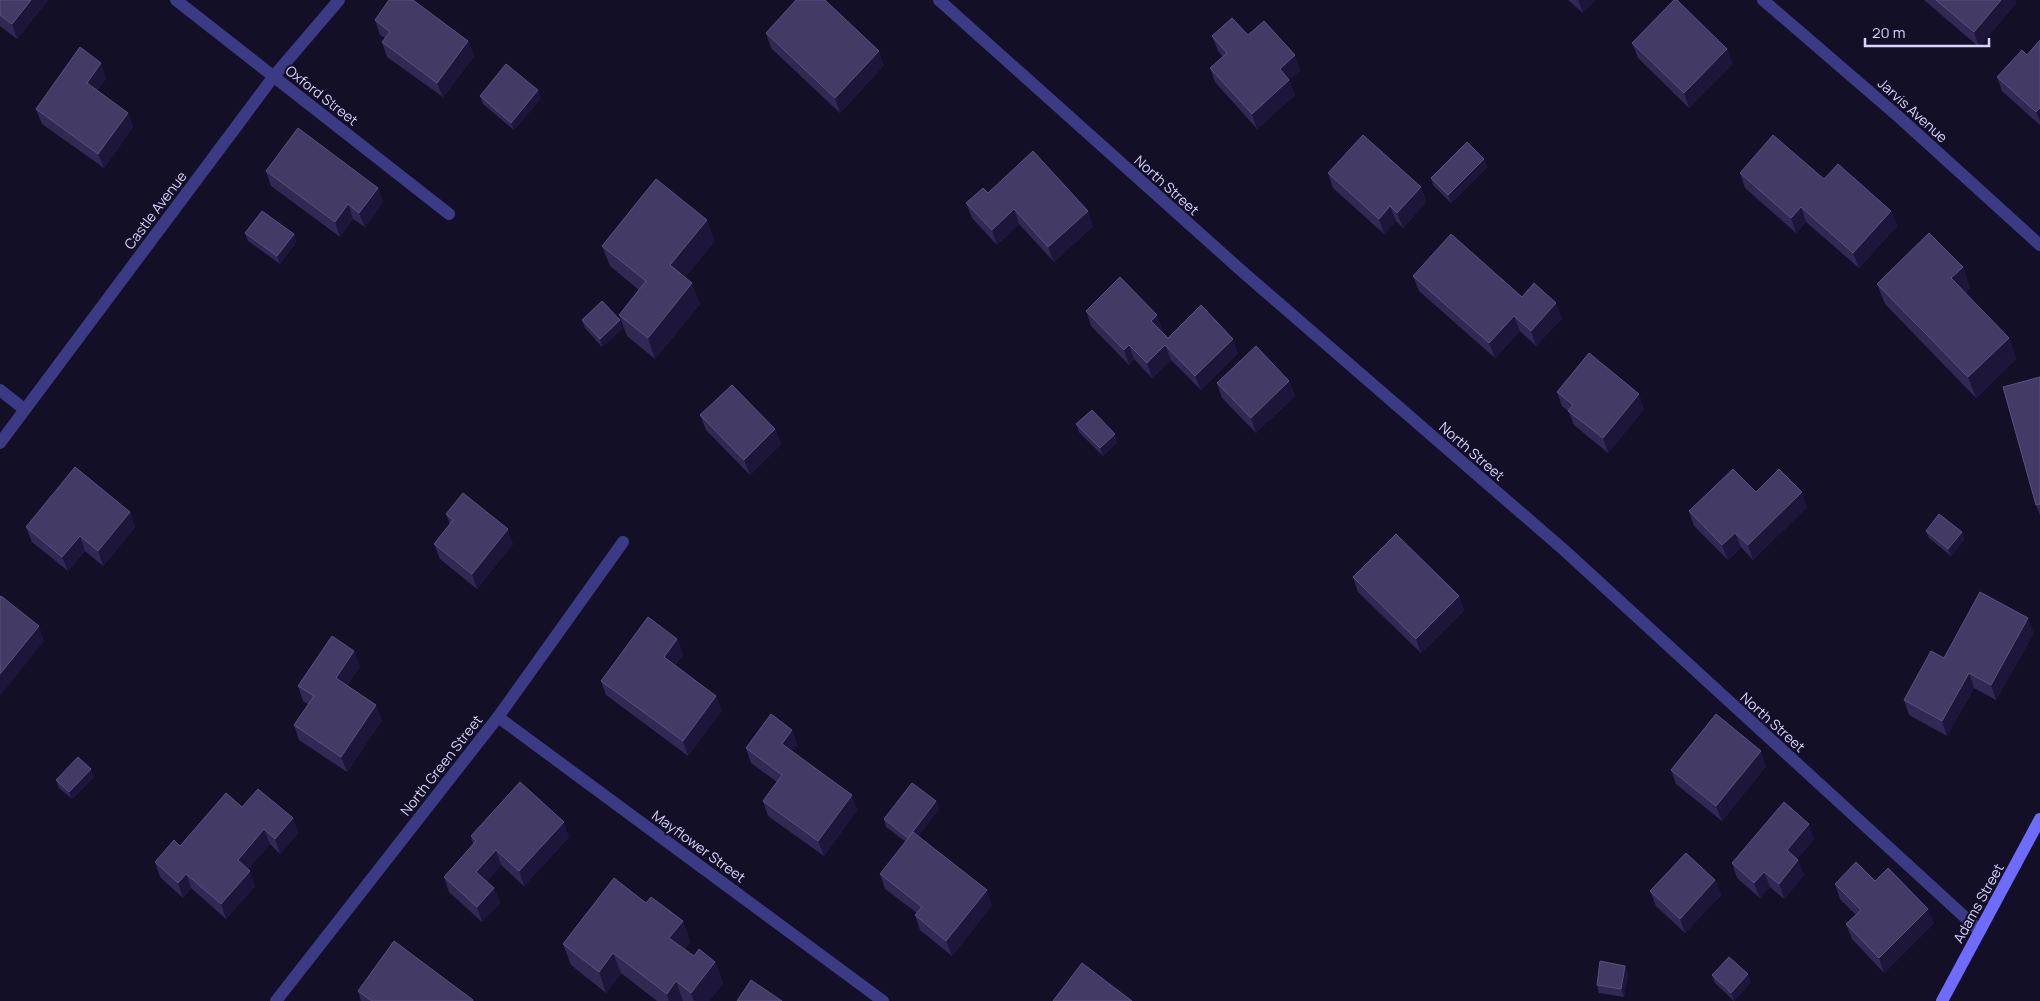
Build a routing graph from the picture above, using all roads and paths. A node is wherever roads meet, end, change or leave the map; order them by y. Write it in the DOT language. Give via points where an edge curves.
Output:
graph roads {
  1 [pos="176,0"];
  2 [pos="339,0"];
  3 [pos="939,0"];
  4 [pos="1763,0"];
  5 [pos="274,76"];
  6 [pos="450,214"];
  7 [pos="2040,245"];
  8 [pos="0,390"];
  9 [pos="24,410"];
  10 [pos="0,443"];
  11 [pos="623,542"];
  12 [pos="498,717"];
  13 [pos="2040,819"];
  14 [pos="1980,931"];
  15 [pos="276,1001"];
  16 [pos="883,1001"];
  17 [pos="1942,1001"];
  1 -- 5 [label="street, Oxford Street"];
  2 -- 5 [label="street, Castle Avenue"];
  3 -- 14 [label="street, North Street" via="1244,273 1564,550"];
  4 -- 7 [label="street, Jarvis Avenue"];
  5 -- 6 [label="street, Oxford Street"];
  5 -- 9 [label="street, Castle Avenue"];
  8 -- 9 [label="street"];
  9 -- 10 [label="street, Castle Avenue"];
  11 -- 12 [label="street, North Green Street"];
  12 -- 15 [label="street, North Green Street"];
  12 -- 16 [label="street, Mayflower Street"];
  13 -- 14 [label="main road, Adams Street"];
  14 -- 17 [label="main road, Adams Street"];
}
